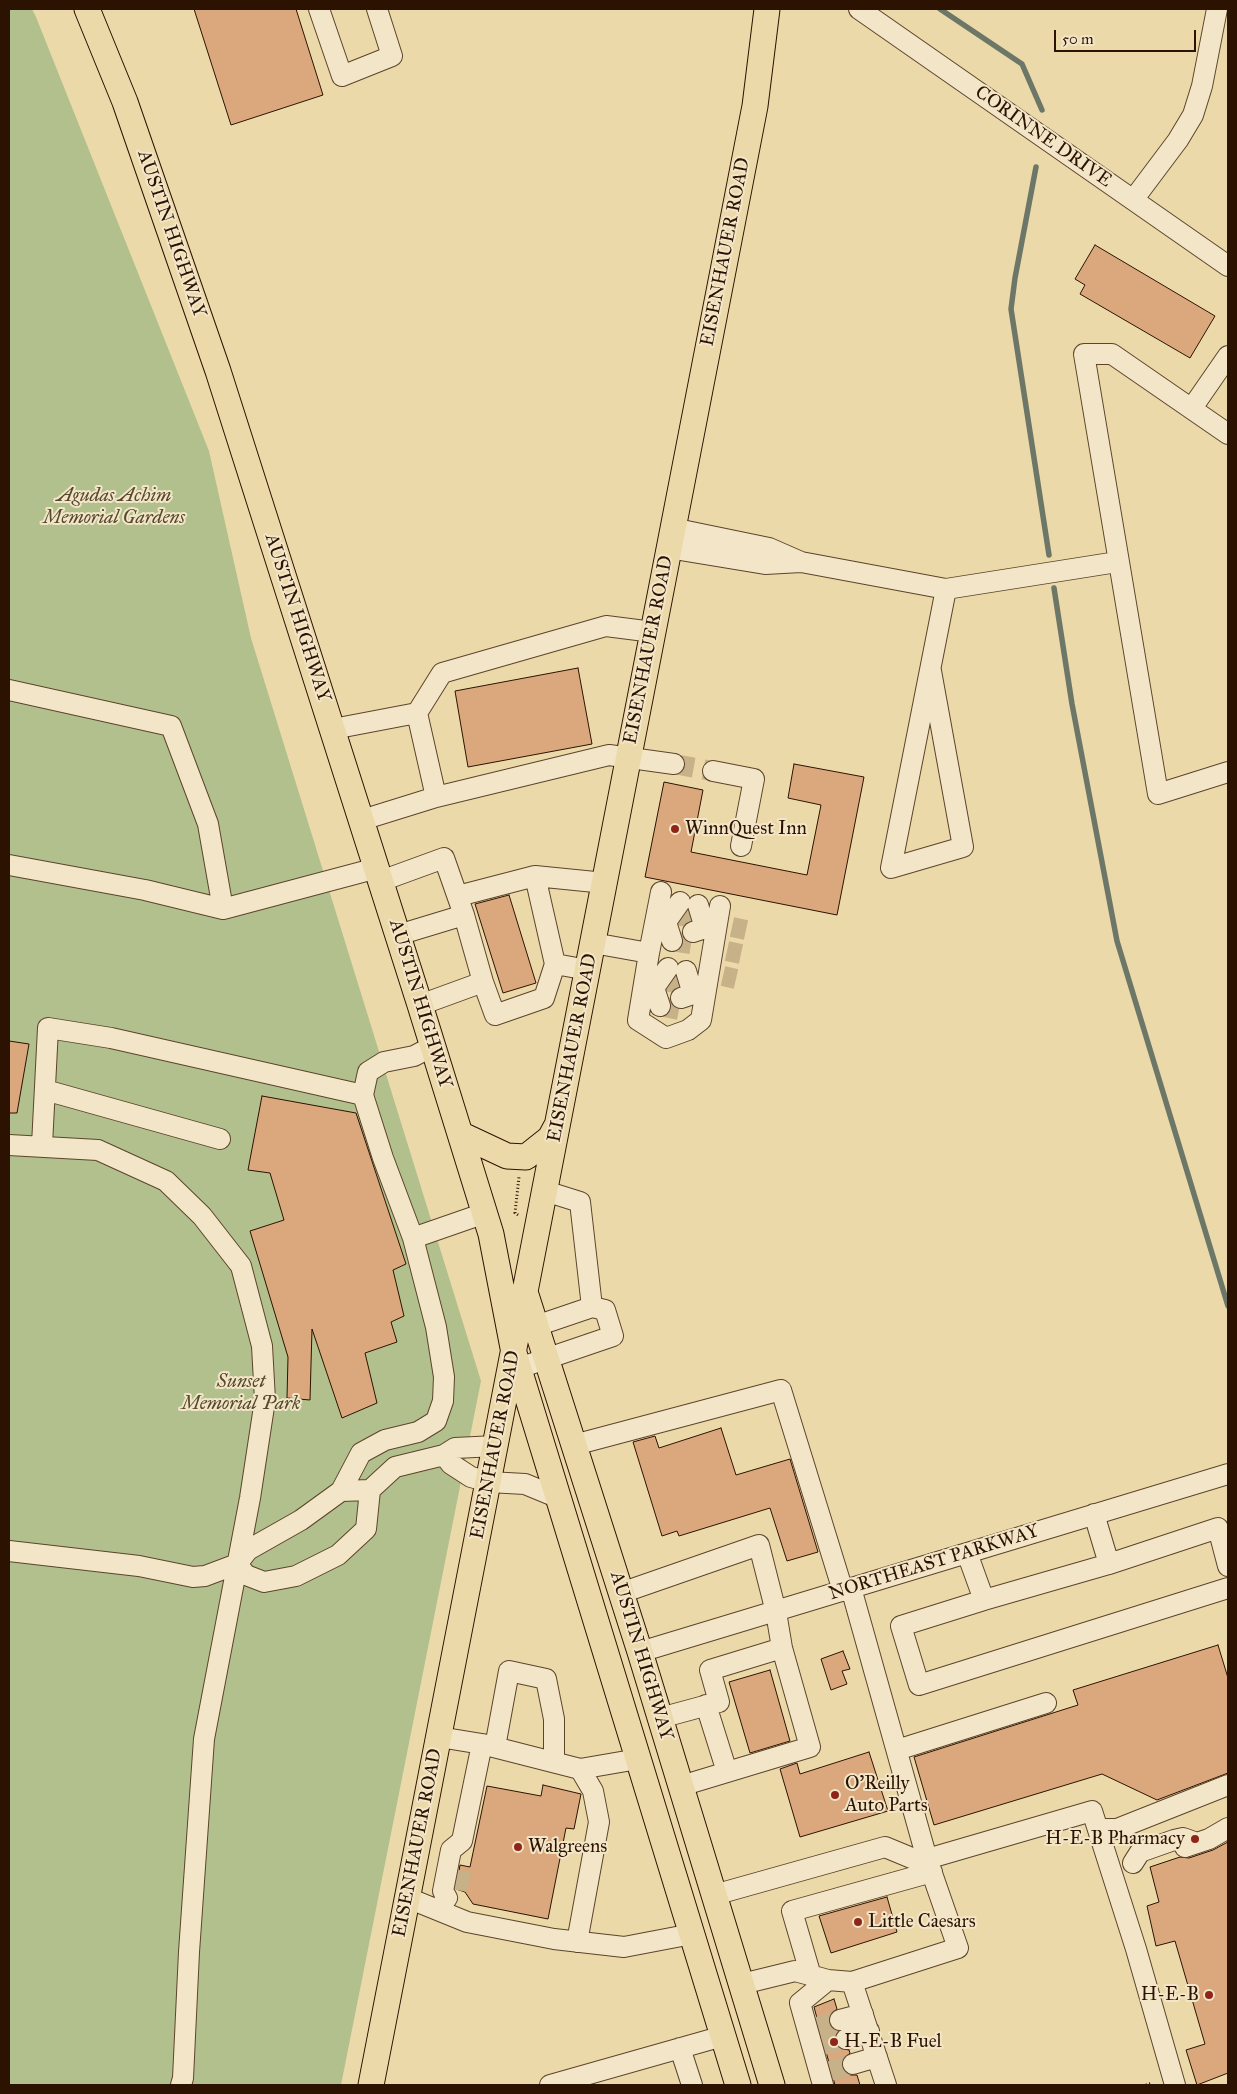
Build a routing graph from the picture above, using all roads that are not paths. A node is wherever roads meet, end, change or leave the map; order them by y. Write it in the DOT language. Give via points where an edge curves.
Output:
graph roads {
  1 [pos="87,9"];
  2 [pos="320,9"];
  3 [pos="377,9"];
  4 [pos="767,9"];
  5 [pos="859,9"];
  6 [pos="1217,9"];
  7 [pos="1133,200"];
  8 [pos="1228,266"];
  9 [pos="1228,356"];
  10 [pos="1192,408"];
  11 [pos="1228,434"];
  12 [pos="670,538"];
  13 [pos="1118,562"];
  14 [pos="946,589"];
  15 [pos="653,632"];
  16 [pos="931,671"];
  17 [pos="9,690"];
  18 [pos="417,713"];
  19 [pos="333,729"];
  20 [pos="629,757"];
  21 [pos="674,764"];
  22 [pos="713,771"];
  23 [pos="1228,772"];
  24 [pos="436,797"];
  25 [pos="362,820"];
  26 [pos="741,846"];
  27 [pos="9,865"];
  28 [pos="379,874"];
  29 [pos="536,876"];
  30 [pos="605,882"];
  31 [pos="661,892"];
  32 [pos="461,905"];
  33 [pos="223,908"];
  34 [pos="696,926"];
  35 [pos="398,935"];
  36 [pos="593,943"];
  37 [pos="649,953"];
  38 [pos="555,964"];
  39 [pos="588,970"];
  40 [pos="483,982"];
  41 [pos="420,1005"];
  42 [pos="433,1046"];
  43 [pos="46,1090"];
  44 [pos="363,1095"];
  45 [pos="559,1120"];
  46 [pos="460,1134"];
  47 [pos="220,1139"];
  48 [pos="9,1145"];
  49 [pos="42,1146"];
  50 [pos="545,1191"];
  51 [pos="488,1224"];
  52 [pos="413,1238"];
  53 [pos="526,1293"];
  54 [pos="592,1306"];
  55 [pos="536,1326"];
  56 [pos="546,1358"];
  57 [pos="517,1360"];
  58 [pos="574,1445"];
  59 [pos="496,1446"];
  60 [pos="444,1455"];
  61 [pos="1228,1474"];
  62 [pos="488,1482"];
  63 [pos="370,1490"];
  64 [pos="341,1491"];
  65 [pos="558,1498"];
  66 [pos="1094,1514"];
  67 [pos="9,1551"];
  68 [pos="967,1553"];
  69 [pos="236,1564"];
  70 [pos="1109,1564"];
  71 [pos="1228,1566"];
  72 [pos="1228,1588"];
  73 [pos="847,1590"];
  74 [pos="621,1592"];
  75 [pos="984,1600"];
  76 [pos="776,1612"];
  77 [pos="782,1648"];
  78 [pos="640,1652"];
  79 [pos="1046,1703"];
  80 [pos="706,1705"];
  81 [pos="660,1718"];
  82 [pos="439,1737"];
  83 [pos="488,1746"];
  84 [pos="897,1750"];
  85 [pos="638,1759"];
  86 [pos="554,1762"];
  87 [pos="580,1769"];
  88 [pos="727,1772"];
  89 [pos="1228,1785"];
  90 [pos="681,1786"];
  91 [pos="1228,1828"];
  92 [pos="1098,1829"];
  93 [pos="462,1840"];
  94 [pos="1197,1843"];
  95 [pos="1174,1850"];
  96 [pos="929,1865"];
  97 [pos="462,1866"];
  98 [pos="1111,1870"];
  99 [pos="714,1894"];
  100 [pos="408,1898"];
  101 [pos="447,1899"];
  102 [pos="692,1934"];
  103 [pos="577,1942"];
  104 [pos="820,1978"];
  105 [pos="852,1982"];
  106 [pos="742,1984"];
  107 [pos="866,2023"];
  108 [pos="843,2029"];
  109 [pos="723,2036"];
  110 [pos="680,2048"];
  111 [pos="877,2057"];
  112 [pos="853,2064"];
  113 [pos="824,2076"];
  114 [pos="181,2085"];
  115 [pos="371,2085"];
  116 [pos="550,2085"];
  117 [pos="692,2085"];
  118 [pos="738,2085"];
  119 [pos="772,2085"];
  120 [pos="886,2085"];
  121 [pos="1175,2085"];
  1 -- 19 [label="main road, AUSTIN HIGHWAY" via="125,102 218,371"];
  2 -- 3 [label="street" via="342,76 392,56"];
  4 -- 12 [label="main road, EISENHAUER ROAD" via="755,106"];
  5 -- 7 [label="street, CORINNE DRIVE"];
  6 -- 7 [label="street" via="1193,115"];
  7 -- 8 [label="street, CORINNE DRIVE"];
  9 -- 10 [label="street"];
  10 -- 11 [label="street"];
  10 -- 13 [label="street" via="1112,354 1084,354"];
  12 -- 14 [label="street" via="765,564 801,562"];
  12 -- 15 [label="main road, EISENHAUER ROAD"];
  13 -- 14 [label="street"];
  13 -- 23 [label="street" via="1158,794"];
  14 -- 16 [label="street"];
  15 -- 18 [label="street" via="606,626 442,673"];
  15 -- 20 [label="main road, EISENHAUER ROAD"];
  16 -- 16 [label="street" via="893,858 891,868 963,847"];
  17 -- 33 [label="street" via="171,726 208,824"];
  18 -- 19 [label="street"];
  18 -- 24 [label="street"];
  19 -- 25 [label="main road, AUSTIN HIGHWAY"];
  20 -- 21 [label="street"];
  20 -- 24 [label="street" via="609,755"];
  20 -- 30 [label="main road, EISENHAUER ROAD"];
  22 -- 26 [label="street" via="754,779"];
  24 -- 25 [label="street"];
  25 -- 28 [label="main road, AUSTIN HIGHWAY"];
  27 -- 33 [label="street"];
  28 -- 32 [label="street" via="444,858"];
  28 -- 33 [label="street"];
  28 -- 35 [label="main road, AUSTIN HIGHWAY"];
  29 -- 30 [label="street"];
  29 -- 32 [label="street"];
  29 -- 38 [label="street"];
  30 -- 36 [label="main road, EISENHAUER ROAD"];
  31 -- 34 [label="street"];
  32 -- 35 [label="street"];
  32 -- 40 [label="street"];
  34 -- 37 [label="street"];
  34 -- 37 [label="street" via="715,975 673,990"];
  35 -- 41 [label="main road, AUSTIN HIGHWAY"];
  36 -- 37 [label="street"];
  36 -- 39 [label="main road, EISENHAUER ROAD"];
  38 -- 39 [label="street"];
  38 -- 40 [label="street" via="544,998 495,1015"];
  39 -- 45 [label="main road, EISENHAUER ROAD"];
  40 -- 41 [label="street"];
  41 -- 42 [label="main road, AUSTIN HIGHWAY"];
  42 -- 44 [label="street" via="414,1056 384,1062 368,1072"];
  42 -- 46 [label="main road, AUSTIN HIGHWAY"];
  43 -- 44 [label="street" via="48,1028 111,1038"];
  43 -- 47 [label="street"];
  43 -- 49 [label="street"];
  44 -- 52 [label="street"];
  45 -- 46 [label="main road" via="550,1138 526,1157 507,1156"];
  45 -- 50 [label="main road, EISENHAUER ROAD"];
  46 -- 51 [label="main road, AUSTIN HIGHWAY"];
  48 -- 49 [label="street"];
  49 -- 69 [label="street" via="98,1150 166,1181 202,1216 240,1266 262,1346 265,1400"];
  50 -- 53 [label="main road, EISENHAUER ROAD"];
  50 -- 54 [label="street" via="580,1202"];
  51 -- 52 [label="street"];
  51 -- 53 [label="main road, AUSTIN HIGHWAY"];
  51 -- 57 [label="main road, AUSTIN HIGHWAY"];
  52 -- 64 [label="street" via="436,1327 444,1377 443,1401 436,1421 418,1432 385,1440 361,1453"];
  53 -- 55 [label="main road, AUSTIN HIGHWAY"];
  53 -- 57 [label="main road, EISENHAUER ROAD"];
  54 -- 55 [label="street"];
  54 -- 56 [label="street" via="605,1310 613,1336"];
  55 -- 56 [label="main road, AUSTIN HIGHWAY"];
  56 -- 57 [label="street"];
  56 -- 58 [label="main road, AUSTIN HIGHWAY"];
  57 -- 59 [label="main road, EISENHAUER ROAD"];
  57 -- 65 [label="main road, AUSTIN HIGHWAY"];
  58 -- 73 [label="street" via="782,1390"];
  58 -- 74 [label="main road, AUSTIN HIGHWAY"];
  59 -- 60 [label="street" via="455,1448"];
  59 -- 62 [label="main road, EISENHAUER ROAD"];
  60 -- 62 [label="street" via="461,1471"];
  60 -- 63 [label="street" via="395,1467"];
  61 -- 66 [label="street, NORTHEAST PARKWAY"];
  62 -- 65 [label="street" via="525,1484"];
  62 -- 82 [label="main road, EISENHAUER ROAD"];
  63 -- 64 [label="street"];
  63 -- 69 [label="street" via="366,1529 338,1555 296,1576 264,1582 246,1575"];
  64 -- 69 [label="street" via="301,1520 248,1550"];
  65 -- 85 [label="main road, AUSTIN HIGHWAY"];
  66 -- 68 [label="street, NORTHEAST PARKWAY"];
  66 -- 70 [label="street"];
  67 -- 69 [label="street" via="139,1566 193,1578"];
  68 -- 73 [label="street, NORTHEAST PARKWAY"];
  68 -- 75 [label="street"];
  69 -- 114 [label="street" via="204,1739 184,2078"];
  70 -- 71 [label="street" via="1218,1528"];
  70 -- 75 [label="street"];
  72 -- 75 [label="street" via="918,1685 901,1626"];
  73 -- 76 [label="street, NORTHEAST PARKWAY"];
  73 -- 84 [label="street"];
  74 -- 76 [label="street" via="759,1545"];
  74 -- 78 [label="main road, AUSTIN HIGHWAY"];
  76 -- 77 [label="street"];
  76 -- 78 [label="street, NORTHEAST PARKWAY"];
  77 -- 80 [label="street" via="710,1670 719,1702"];
  77 -- 88 [label="street" via="810,1747"];
  78 -- 81 [label="main road, AUSTIN HIGHWAY"];
  79 -- 84 [label="street"];
  80 -- 81 [label="street"];
  80 -- 88 [label="street"];
  81 -- 90 [label="main road, AUSTIN HIGHWAY"];
  82 -- 83 [label="street"];
  82 -- 100 [label="main road, EISENHAUER ROAD"];
  83 -- 86 [label="street"];
  83 -- 86 [label="street" via="509,1671 546,1679 554,1720"];
  83 -- 93 [label="street"];
  84 -- 96 [label="street"];
  85 -- 87 [label="street"];
  85 -- 102 [label="main road, AUSTIN HIGHWAY"];
  86 -- 87 [label="street"];
  87 -- 103 [label="street" via="593,1791 599,1822"];
  88 -- 90 [label="street"];
  89 -- 92 [label="street" via="1117,1829"];
  90 -- 99 [label="main road, AUSTIN HIGHWAY"];
  91 -- 94 [label="street"];
  92 -- 96 [label="street" via="1092,1812"];
  92 -- 98 [label="street"];
  93 -- 97 [label="street"];
  93 -- 101 [label="street" via="451,1850 443,1891"];
  94 -- 95 [label="street"];
  94 -- 98 [label="street" via="1182,1838 1174,1840 1140,1852 1141,1861"];
  96 -- 99 [label="street" via="885,1847"];
  96 -- 104 [label="street" via="792,1911"];
  96 -- 105 [label="street" via="958,1948"];
  98 -- 121 [label="street"];
  99 -- 106 [label="main road, AUSTIN HIGHWAY"];
  100 -- 101 [label="street"];
  100 -- 115 [label="main road, EISENHAUER ROAD"];
  101 -- 103 [label="street" via="467,1922"];
  102 -- 103 [label="street" via="624,1948"];
  102 -- 109 [label="main road, AUSTIN HIGHWAY"];
  104 -- 105 [label="street"];
  104 -- 106 [label="street" via="795,1971"];
  104 -- 113 [label="street" via="800,2003 815,2037"];
  105 -- 107 [label="street"];
  106 -- 119 [label="main road, AUSTIN HIGHWAY"];
  107 -- 108 [label="street"];
  107 -- 111 [label="street"];
  109 -- 110 [label="street"];
  109 -- 118 [label="main road, AUSTIN HIGHWAY"];
  110 -- 116 [label="street"];
  110 -- 117 [label="street"];
  111 -- 112 [label="street"];
  111 -- 120 [label="street"];
}
